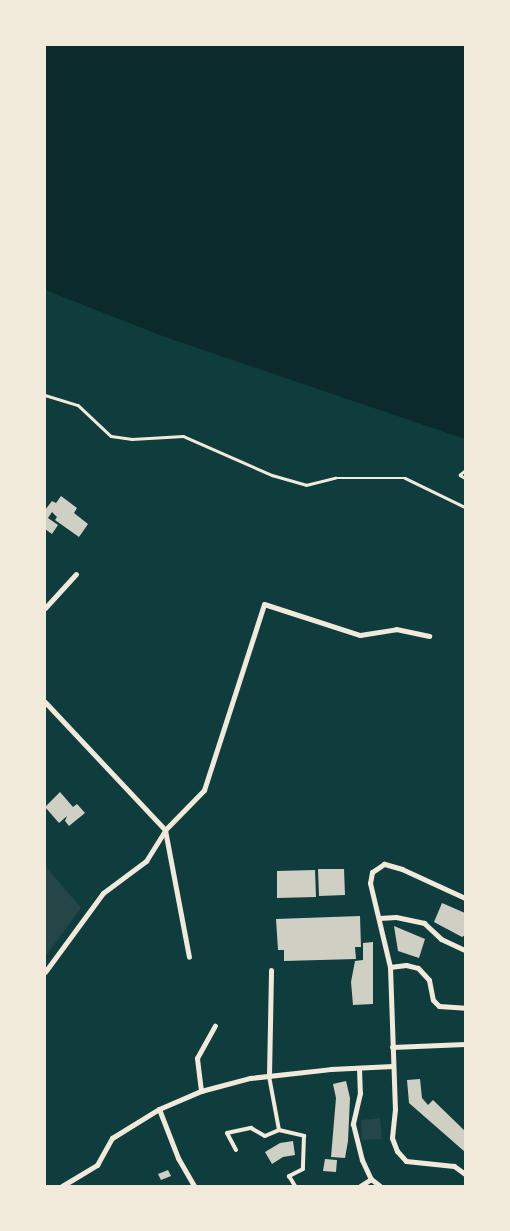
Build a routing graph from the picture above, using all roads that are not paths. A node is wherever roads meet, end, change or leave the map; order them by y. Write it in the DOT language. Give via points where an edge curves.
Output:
graph roads {
  1 [pos="76,574"];
  2 [pos="45,608"];
  3 [pos="429,636"];
  4 [pos="45,702"];
  5 [pos="165,830"];
  6 [pos="465,898"];
  7 [pos="379,918"];
  8 [pos="465,950"];
  9 [pos="189,957"];
  10 [pos="390,967"];
  11 [pos="271,970"];
  12 [pos="45,972"];
  13 [pos="465,1008"];
  14 [pos="215,1026"];
  15 [pos="465,1044"];
  16 [pos="392,1047"];
  17 [pos="393,1066"];
  18 [pos="359,1068"];
  19 [pos="269,1076"];
  20 [pos="201,1091"];
  21 [pos="159,1109"];
  22 [pos="279,1130"];
  23 [pos="236,1150"];
  24 [pos="465,1174"];
  25 [pos="371,1180"];
  26 [pos="62,1186"];
  27 [pos="194,1186"];
  28 [pos="295,1186"];
  29 [pos="360,1186"];
  30 [pos="380,1186"];
  1 -- 2 [label="street"];
  3 -- 5 [label="street" via="396,629 360,635 264,604 204,790"];
  4 -- 5 [label="street"];
  5 -- 9 [label="street"];
  5 -- 12 [label="street" via="146,861 103,893"];
  6 -- 7 [label="street" via="384,864 372,872 370,882"];
  7 -- 8 [label="street" via="396,917 424,923 441,939"];
  7 -- 10 [label="street"];
  10 -- 13 [label="street" via="406,965 418,968 429,980 433,1000 439,1006"];
  10 -- 16 [label="street"];
  11 -- 19 [label="street"];
  14 -- 20 [label="street" via="197,1058"];
  15 -- 16 [label="street"];
  16 -- 17 [label="street"];
  17 -- 18 [label="street"];
  17 -- 24 [label="street" via="395,1109 392,1138 397,1151 406,1161 454,1166"];
  18 -- 19 [label="street"];
  18 -- 25 [label="street" via="360,1093 353,1124"];
  19 -- 20 [label="street"];
  19 -- 22 [label="lane"];
  20 -- 21 [label="street"];
  21 -- 26 [label="street" via="112,1138 97,1165"];
  21 -- 27 [label="street" via="178,1158"];
  22 -- 23 [label="lane" via="265,1136 251,1128 227,1133"];
  22 -- 28 [label="lane" via="304,1136 303,1168 289,1176"];
  25 -- 29 [label="street"];
  25 -- 30 [label="street"];
}
